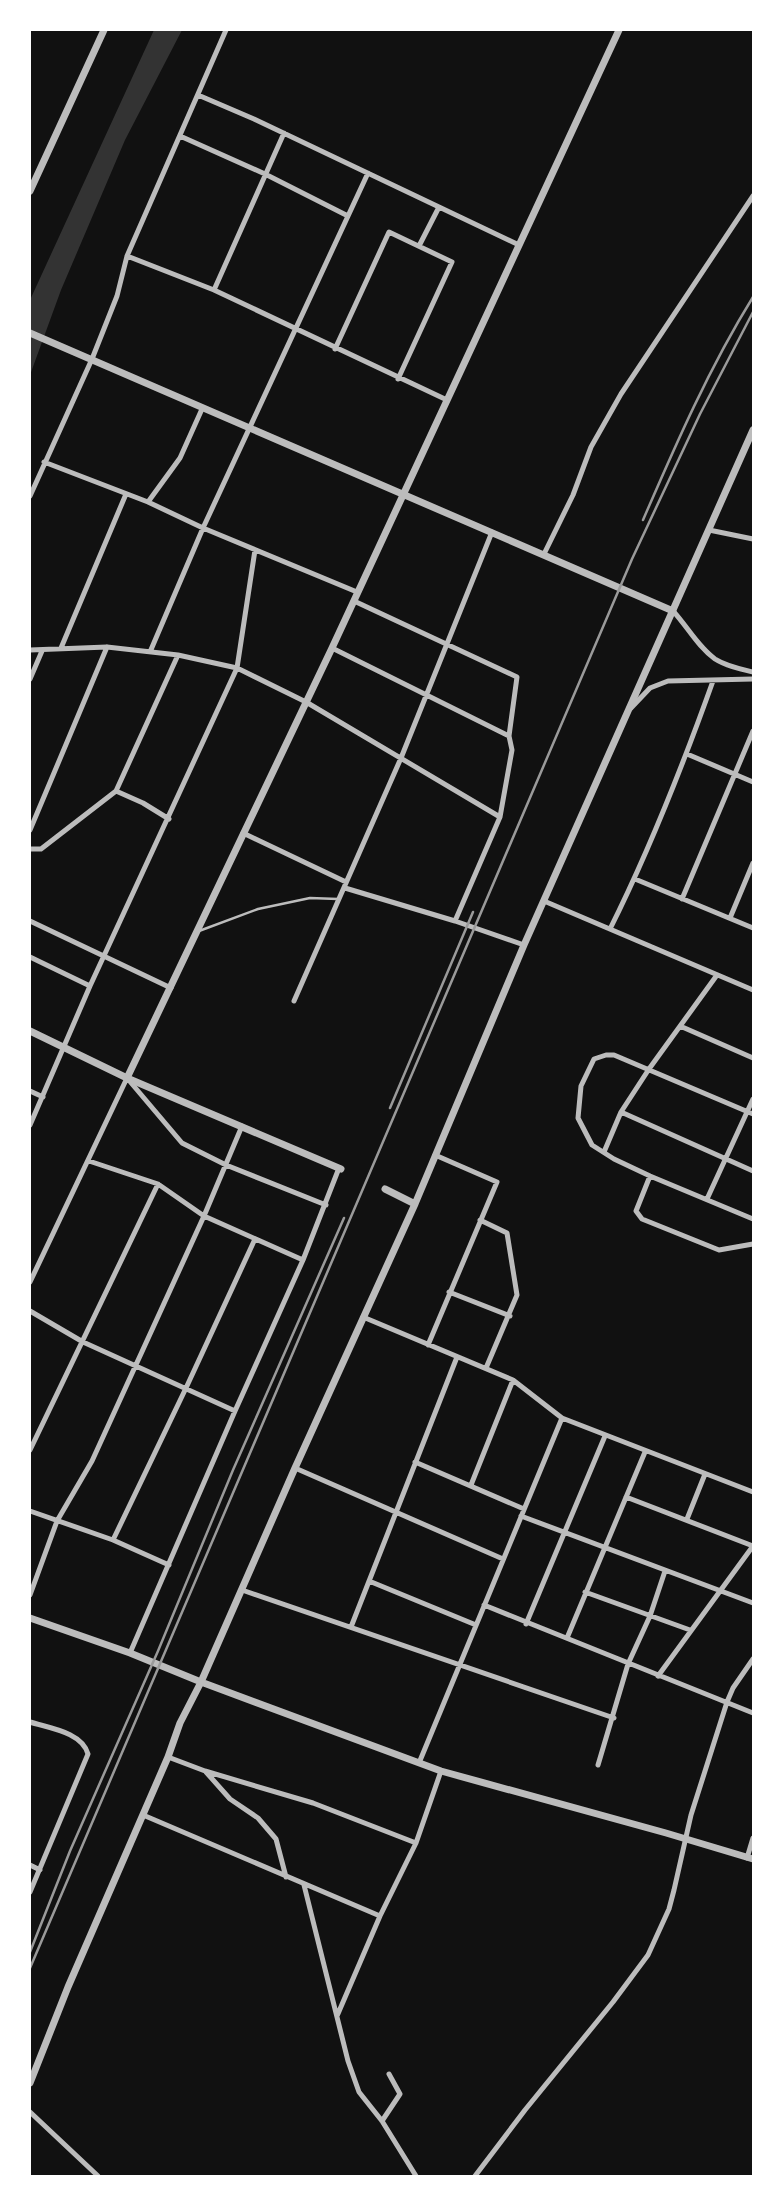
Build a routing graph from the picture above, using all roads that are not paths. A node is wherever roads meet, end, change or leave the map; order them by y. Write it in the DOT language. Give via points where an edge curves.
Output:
graph roads {
  1 [pos="104,30"];
  2 [pos="226,30"];
  3 [pos="619,30"];
  4 [pos="198,95"];
  5 [pos="284,133"];
  6 [pos="180,136"];
  7 [pos="368,173"];
  8 [pos="265,174"];
  9 [pos="30,191"];
  10 [pos="753,196"];
  11 [pos="439,207"];
  12 [pos="348,216"];
  13 [pos="419,246"];
  14 [pos="519,246"];
  15 [pos="127,256"];
  16 [pos="214,290"];
  17 [pos="296,328"];
  18 [pos="30,333"];
  19 [pos="335,349"];
  20 [pos="92,359"];
  21 [pos="398,378"];
  22 [pos="447,400"];
  23 [pos="202,409"];
  24 [pos="249,429"];
  25 [pos="753,430"];
  26 [pos="44,462"];
  27 [pos="126,494"];
  28 [pos="403,495"];
  29 [pos="30,496"];
  30 [pos="148,502"];
  31 [pos="203,528"];
  32 [pos="709,530"];
  33 [pos="492,532"];
  34 [pos="753,539"];
  35 [pos="256,550"];
  36 [pos="544,554"];
  37 [pos="357,592"];
  38 [pos="354,601"];
  39 [pos="673,611"];
  40 [pos="446,644"];
  41 [pos="107,647"];
  42 [pos="61,648"];
  43 [pos="332,648"];
  44 [pos="30,650"];
  45 [pos="42,651"];
  46 [pos="150,652"];
  47 [pos="178,655"];
  48 [pos="237,668"];
  49 [pos="753,672"];
  50 [pos="30,679"];
  51 [pos="753,679"];
  52 [pos="713,681"];
  53 [pos="427,694"];
  54 [pos="306,702"];
  55 [pos="629,710"];
  56 [pos="753,731"];
  57 [pos="509,736"];
  58 [pos="687,754"];
  59 [pos="401,758"];
  60 [pos="734,774"];
  61 [pos="753,782"];
  62 [pos="116,791"];
  63 [pos="30,812"];
  64 [pos="36,815"];
  65 [pos="500,816"];
  66 [pos="169,819"];
  67 [pos="30,830"];
  68 [pos="243,833"];
  69 [pos="30,850"];
  70 [pos="753,862"];
  71 [pos="635,879"];
  72 [pos="345,885"];
  73 [pos="682,899"];
  74 [pos="339,900"];
  75 [pos="544,901"];
  76 [pos="730,918"];
  77 [pos="30,921"];
  78 [pos="456,921"];
  79 [pos="753,928"];
  80 [pos="610,929"];
  81 [pos="198,932"];
  82 [pos="524,945"];
  83 [pos="30,957"];
  84 [pos="104,958"];
  85 [pos="717,975"];
  86 [pos="90,986"];
  87 [pos="171,988"];
  88 [pos="753,990"];
  89 [pos="294,1001"];
  90 [pos="680,1026"];
  91 [pos="30,1031"];
  92 [pos="64,1047"];
  93 [pos="753,1058"];
  94 [pos="649,1069"];
  95 [pos="128,1078"];
  96 [pos="30,1092"];
  97 [pos="43,1097"];
  98 [pos="753,1099"];
  99 [pos="621,1112"];
  100 [pos="750,1113"];
  101 [pos="30,1125"];
  102 [pos="242,1126"];
  103 [pos="604,1152"];
  104 [pos="435,1155"];
  105 [pos="726,1159"];
  106 [pos="89,1161"];
  107 [pos="226,1165"];
  108 [pos="340,1169"];
  109 [pos="753,1171"];
  110 [pos="650,1176"];
  111 [pos="158,1184"];
  112 [pos="385,1190"];
  113 [pos="707,1199"];
  114 [pos="415,1204"];
  115 [pos="326,1205"];
  116 [pos="204,1216"];
  117 [pos="753,1219"];
  118 [pos="480,1220"];
  119 [pos="255,1239"];
  120 [pos="753,1244"];
  121 [pos="304,1260"];
  122 [pos="30,1282"];
  123 [pos="449,1292"];
  124 [pos="30,1311"];
  125 [pos="510,1316"];
  126 [pos="363,1317"];
  127 [pos="83,1342"];
  128 [pos="428,1344"];
  129 [pos="457,1357"];
  130 [pos="135,1366"];
  131 [pos="486,1368"];
  132 [pos="513,1380"];
  133 [pos="186,1388"];
  134 [pos="235,1411"];
  135 [pos="562,1418"];
  136 [pos="605,1436"];
  137 [pos="30,1450"];
  138 [pos="645,1452"];
  139 [pos="415,1462"];
  140 [pos="295,1468"];
  141 [pos="705,1474"];
  142 [pos="471,1486"];
  143 [pos="753,1492"];
  144 [pos="626,1497"];
  145 [pos="524,1509"];
  146 [pos="30,1511"];
  147 [pos="395,1511"];
  148 [pos="521,1516"];
  149 [pos="687,1519"];
  150 [pos="57,1521"];
  151 [pos="564,1533"];
  152 [pos="112,1540"];
  153 [pos="753,1546"];
  154 [pos="606,1548"];
  155 [pos="503,1559"];
  156 [pos="169,1565"];
  157 [pos="665,1571"];
  158 [pos="369,1581"];
  159 [pos="242,1590"];
  160 [pos="585,1592"];
  161 [pos="721,1592"];
  162 [pos="30,1595"];
  163 [pos="753,1603"];
  164 [pos="484,1605"];
  165 [pos="650,1616"];
  166 [pos="30,1618"];
  167 [pos="526,1624"];
  168 [pos="476,1625"];
  169 [pos="351,1627"];
  170 [pos="690,1630"];
  171 [pos="567,1638"];
  172 [pos="130,1653"];
  173 [pos="753,1659"];
  174 [pos="460,1664"];
  175 [pos="628,1664"];
  176 [pos="658,1676"];
  177 [pos="201,1682"];
  178 [pos="728,1702"];
  179 [pos="753,1713"];
  180 [pos="614,1718"];
  181 [pos="30,1722"];
  182 [pos="168,1757"];
  183 [pos="419,1763"];
  184 [pos="598,1765"];
  185 [pos="205,1771"];
  186 [pos="441,1771"];
  187 [pos="143,1815"];
  188 [pos="753,1838"];
  189 [pos="685,1840"];
  190 [pos="416,1844"];
  191 [pos="750,1858"];
  192 [pos="30,1865"];
  193 [pos="40,1870"];
  194 [pos="286,1877"];
  195 [pos="304,1885"];
  196 [pos="30,1892"];
  197 [pos="380,1916"];
  198 [pos="337,2016"];
  199 [pos="390,2074"];
  200 [pos="30,2083"];
  201 [pos="30,2112"];
  202 [pos="382,2121"];
  203 [pos="98,2176"];
  204 [pos="416,2176"];
  205 [pos="475,2176"];
  1 -- 9 [label="street"];
  2 -- 4 [label="street"];
  3 -- 14 [label="street"];
  4 -- 5 [label="street"];
  4 -- 6 [label="street"];
  5 -- 7 [label="street"];
  5 -- 8 [label="street"];
  6 -- 8 [label="street"];
  6 -- 15 [label="street"];
  7 -- 11 [label="street"];
  7 -- 12 [label="street"];
  8 -- 12 [label="street"];
  8 -- 16 [label="street"];
  10 -- 36 [label="street" via="621,394 591,447 573,495"];
  11 -- 13 [label="street"];
  11 -- 14 [label="street"];
  12 -- 17 [label="street"];
  13 -- 19 [label="street" via="389,232"];
  13 -- 21 [label="street" via="452,262"];
  14 -- 22 [label="street"];
  15 -- 16 [label="street"];
  15 -- 20 [label="street" via="117,296"];
  16 -- 17 [label="street"];
  17 -- 19 [label="street"];
  17 -- 24 [label="street"];
  18 -- 20 [label="street"];
  19 -- 21 [label="street"];
  20 -- 23 [label="street"];
  20 -- 26 [label="street"];
  21 -- 22 [label="street"];
  22 -- 28 [label="street"];
  23 -- 24 [label="street"];
  23 -- 30 [label="street" via="180,458"];
  24 -- 28 [label="street"];
  24 -- 31 [label="street"];
  25 -- 32 [label="street"];
  26 -- 27 [label="street"];
  26 -- 29 [label="street"];
  27 -- 30 [label="street"];
  27 -- 42 [label="street"];
  28 -- 33 [label="street"];
  28 -- 37 [label="street"];
  30 -- 31 [label="street"];
  31 -- 35 [label="street"];
  31 -- 46 [label="street"];
  32 -- 34 [label="street"];
  32 -- 39 [label="street"];
  33 -- 36 [label="street"];
  33 -- 40 [label="street"];
  35 -- 37 [label="street"];
  35 -- 48 [label="street"];
  36 -- 39 [label="street"];
  37 -- 38 [label="street"];
  38 -- 40 [label="street"];
  38 -- 43 [label="street"];
  39 -- 49 [label="street" via="711,656 726,665"];
  39 -- 55 [label="street"];
  40 -- 53 [label="street"];
  40 -- 57 [label="street" via="517,677"];
  41 -- 42 [label="street"];
  41 -- 46 [label="street"];
  41 -- 64 [label="street"];
  42 -- 45 [label="street"];
  43 -- 53 [label="street"];
  43 -- 54 [label="street"];
  44 -- 45 [label="street"];
  45 -- 50 [label="street"];
  46 -- 47 [label="street"];
  47 -- 48 [label="street"];
  47 -- 62 [label="street"];
  48 -- 54 [label="street"];
  48 -- 66 [label="street"];
  51 -- 52 [label="street"];
  52 -- 55 [label="street" via="661,683 642,695"];
  52 -- 58 [label="street"];
  53 -- 57 [label="street"];
  53 -- 59 [label="street"];
  54 -- 59 [label="street"];
  54 -- 68 [label="street"];
  55 -- 75 [label="street"];
  56 -- 60 [label="street"];
  57 -- 65 [label="street" via="512,750"];
  58 -- 60 [label="street"];
  58 -- 71 [label="street"];
  59 -- 65 [label="street"];
  59 -- 72 [label="street"];
  60 -- 61 [label="street"];
  60 -- 73 [label="street"];
  62 -- 66 [label="street"];
  62 -- 69 [label="street" via="41,849"];
  63 -- 64 [label="street"];
  64 -- 67 [label="street"];
  65 -- 78 [label="street"];
  66 -- 84 [label="street"];
  68 -- 72 [label="street"];
  68 -- 81 [label="street"];
  70 -- 76 [label="street"];
  71 -- 73 [label="street"];
  71 -- 80 [label="street"];
  72 -- 74 [label="street"];
  72 -- 78 [label="street"];
  73 -- 76 [label="street"];
  74 -- 81 [label="lane" via="310,898 258,910"];
  74 -- 89 [label="street"];
  75 -- 80 [label="street"];
  75 -- 82 [label="street"];
  76 -- 79 [label="street"];
  77 -- 84 [label="street"];
  78 -- 82 [label="street"];
  80 -- 85 [label="street"];
  81 -- 87 [label="street"];
  82 -- 104 [label="street"];
  83 -- 86 [label="street"];
  84 -- 86 [label="street"];
  84 -- 87 [label="street"];
  85 -- 88 [label="street"];
  85 -- 90 [label="street"];
  86 -- 92 [label="street"];
  87 -- 95 [label="street"];
  90 -- 93 [label="street"];
  90 -- 94 [label="street"];
  91 -- 92 [label="street"];
  92 -- 95 [label="street"];
  92 -- 97 [label="street"];
  94 -- 99 [label="street"];
  94 -- 100 [label="street"];
  94 -- 103 [label="street" via="614,1055 594,1059 581,1086 578,1118 592,1145"];
  95 -- 102 [label="street"];
  95 -- 106 [label="street"];
  95 -- 107 [label="street" via="182,1143"];
  96 -- 97 [label="street"];
  97 -- 101 [label="street"];
  98 -- 100 [label="street"];
  99 -- 103 [label="street"];
  99 -- 105 [label="street"];
  100 -- 105 [label="street"];
  102 -- 107 [label="street"];
  102 -- 108 [label="street"];
  103 -- 110 [label="street"];
  104 -- 114 [label="street"];
  104 -- 118 [label="street" via="497,1182"];
  105 -- 109 [label="street"];
  105 -- 113 [label="street"];
  106 -- 111 [label="street"];
  106 -- 122 [label="street"];
  107 -- 115 [label="street"];
  107 -- 116 [label="street"];
  108 -- 115 [label="street"];
  110 -- 113 [label="street"];
  110 -- 120 [label="street" via="636,1211 642,1219 719,1250"];
  111 -- 116 [label="street"];
  111 -- 127 [label="street"];
  112 -- 114 [label="street"];
  113 -- 117 [label="street"];
  114 -- 126 [label="street"];
  115 -- 121 [label="street"];
  116 -- 119 [label="street"];
  116 -- 130 [label="street"];
  118 -- 123 [label="street"];
  118 -- 125 [label="street" via="508,1233 517,1295"];
  119 -- 121 [label="street"];
  119 -- 133 [label="street"];
  121 -- 134 [label="street"];
  123 -- 125 [label="street"];
  123 -- 128 [label="street"];
  124 -- 127 [label="street"];
  125 -- 131 [label="street"];
  126 -- 128 [label="street"];
  126 -- 140 [label="street"];
  127 -- 130 [label="street"];
  127 -- 137 [label="street"];
  128 -- 129 [label="street"];
  129 -- 131 [label="street"];
  129 -- 139 [label="street"];
  130 -- 133 [label="street"];
  130 -- 150 [label="street" via="92,1461"];
  131 -- 132 [label="street"];
  132 -- 135 [label="street"];
  132 -- 142 [label="street"];
  133 -- 134 [label="street"];
  133 -- 152 [label="street"];
  134 -- 156 [label="street"];
  135 -- 136 [label="street"];
  135 -- 145 [label="street"];
  136 -- 138 [label="street"];
  136 -- 151 [label="street"];
  138 -- 141 [label="street"];
  138 -- 144 [label="street"];
  139 -- 142 [label="street"];
  139 -- 147 [label="street"];
  140 -- 147 [label="street"];
  140 -- 159 [label="street"];
  141 -- 143 [label="street"];
  141 -- 149 [label="street"];
  142 -- 145 [label="street"];
  144 -- 149 [label="street"];
  144 -- 154 [label="street"];
  145 -- 148 [label="street"];
  146 -- 150 [label="street"];
  147 -- 155 [label="street"];
  147 -- 158 [label="street"];
  148 -- 151 [label="street"];
  148 -- 155 [label="street"];
  149 -- 153 [label="street"];
  150 -- 152 [label="street"];
  150 -- 162 [label="street"];
  151 -- 154 [label="street"];
  151 -- 167 [label="street"];
  152 -- 156 [label="street"];
  153 -- 161 [label="street"];
  154 -- 157 [label="street"];
  154 -- 160 [label="street"];
  155 -- 164 [label="street"];
  156 -- 172 [label="street"];
  157 -- 161 [label="street"];
  157 -- 165 [label="street"];
  158 -- 168 [label="street"];
  158 -- 169 [label="street"];
  159 -- 169 [label="street"];
  159 -- 177 [label="street"];
  160 -- 165 [label="street"];
  160 -- 171 [label="street"];
  161 -- 163 [label="street"];
  161 -- 170 [label="street"];
  164 -- 167 [label="street"];
  164 -- 168 [label="street"];
  165 -- 170 [label="street"];
  165 -- 175 [label="street"];
  166 -- 172 [label="street"];
  167 -- 171 [label="street"];
  168 -- 174 [label="street"];
  169 -- 174 [label="street"];
  170 -- 176 [label="street"];
  171 -- 175 [label="street"];
  172 -- 177 [label="street"];
  173 -- 178 [label="street" via="733,1688"];
  174 -- 180 [label="street"];
  174 -- 183 [label="street"];
  175 -- 176 [label="street"];
  175 -- 180 [label="street"];
  176 -- 178 [label="street"];
  177 -- 182 [label="street" via="180,1723"];
  177 -- 183 [label="street"];
  178 -- 179 [label="street"];
  178 -- 189 [label="street"];
  180 -- 184 [label="street"];
  181 -- 193 [label="street" via="79,1738 88,1754"];
  182 -- 185 [label="street"];
  182 -- 187 [label="street"];
  183 -- 186 [label="street"];
  185 -- 190 [label="street" via="313,1803"];
  185 -- 194 [label="street" via="230,1800 258,1818 276,1839"];
  186 -- 189 [label="street"];
  186 -- 190 [label="street"];
  187 -- 194 [label="street"];
  187 -- 200 [label="street"];
  188 -- 191 [label="street"];
  189 -- 191 [label="street"];
  189 -- 205 [label="street" via="668,1909 648,1955"];
  190 -- 197 [label="street"];
  192 -- 193 [label="street"];
  193 -- 196 [label="street"];
  194 -- 195 [label="street"];
  195 -- 197 [label="street"];
  195 -- 198 [label="street"];
  197 -- 198 [label="street"];
  198 -- 202 [label="street" via="359,2092"];
  199 -- 202 [label="street" via="400,2094"];
  201 -- 203 [label="street"];
  202 -- 204 [label="street"];
}
